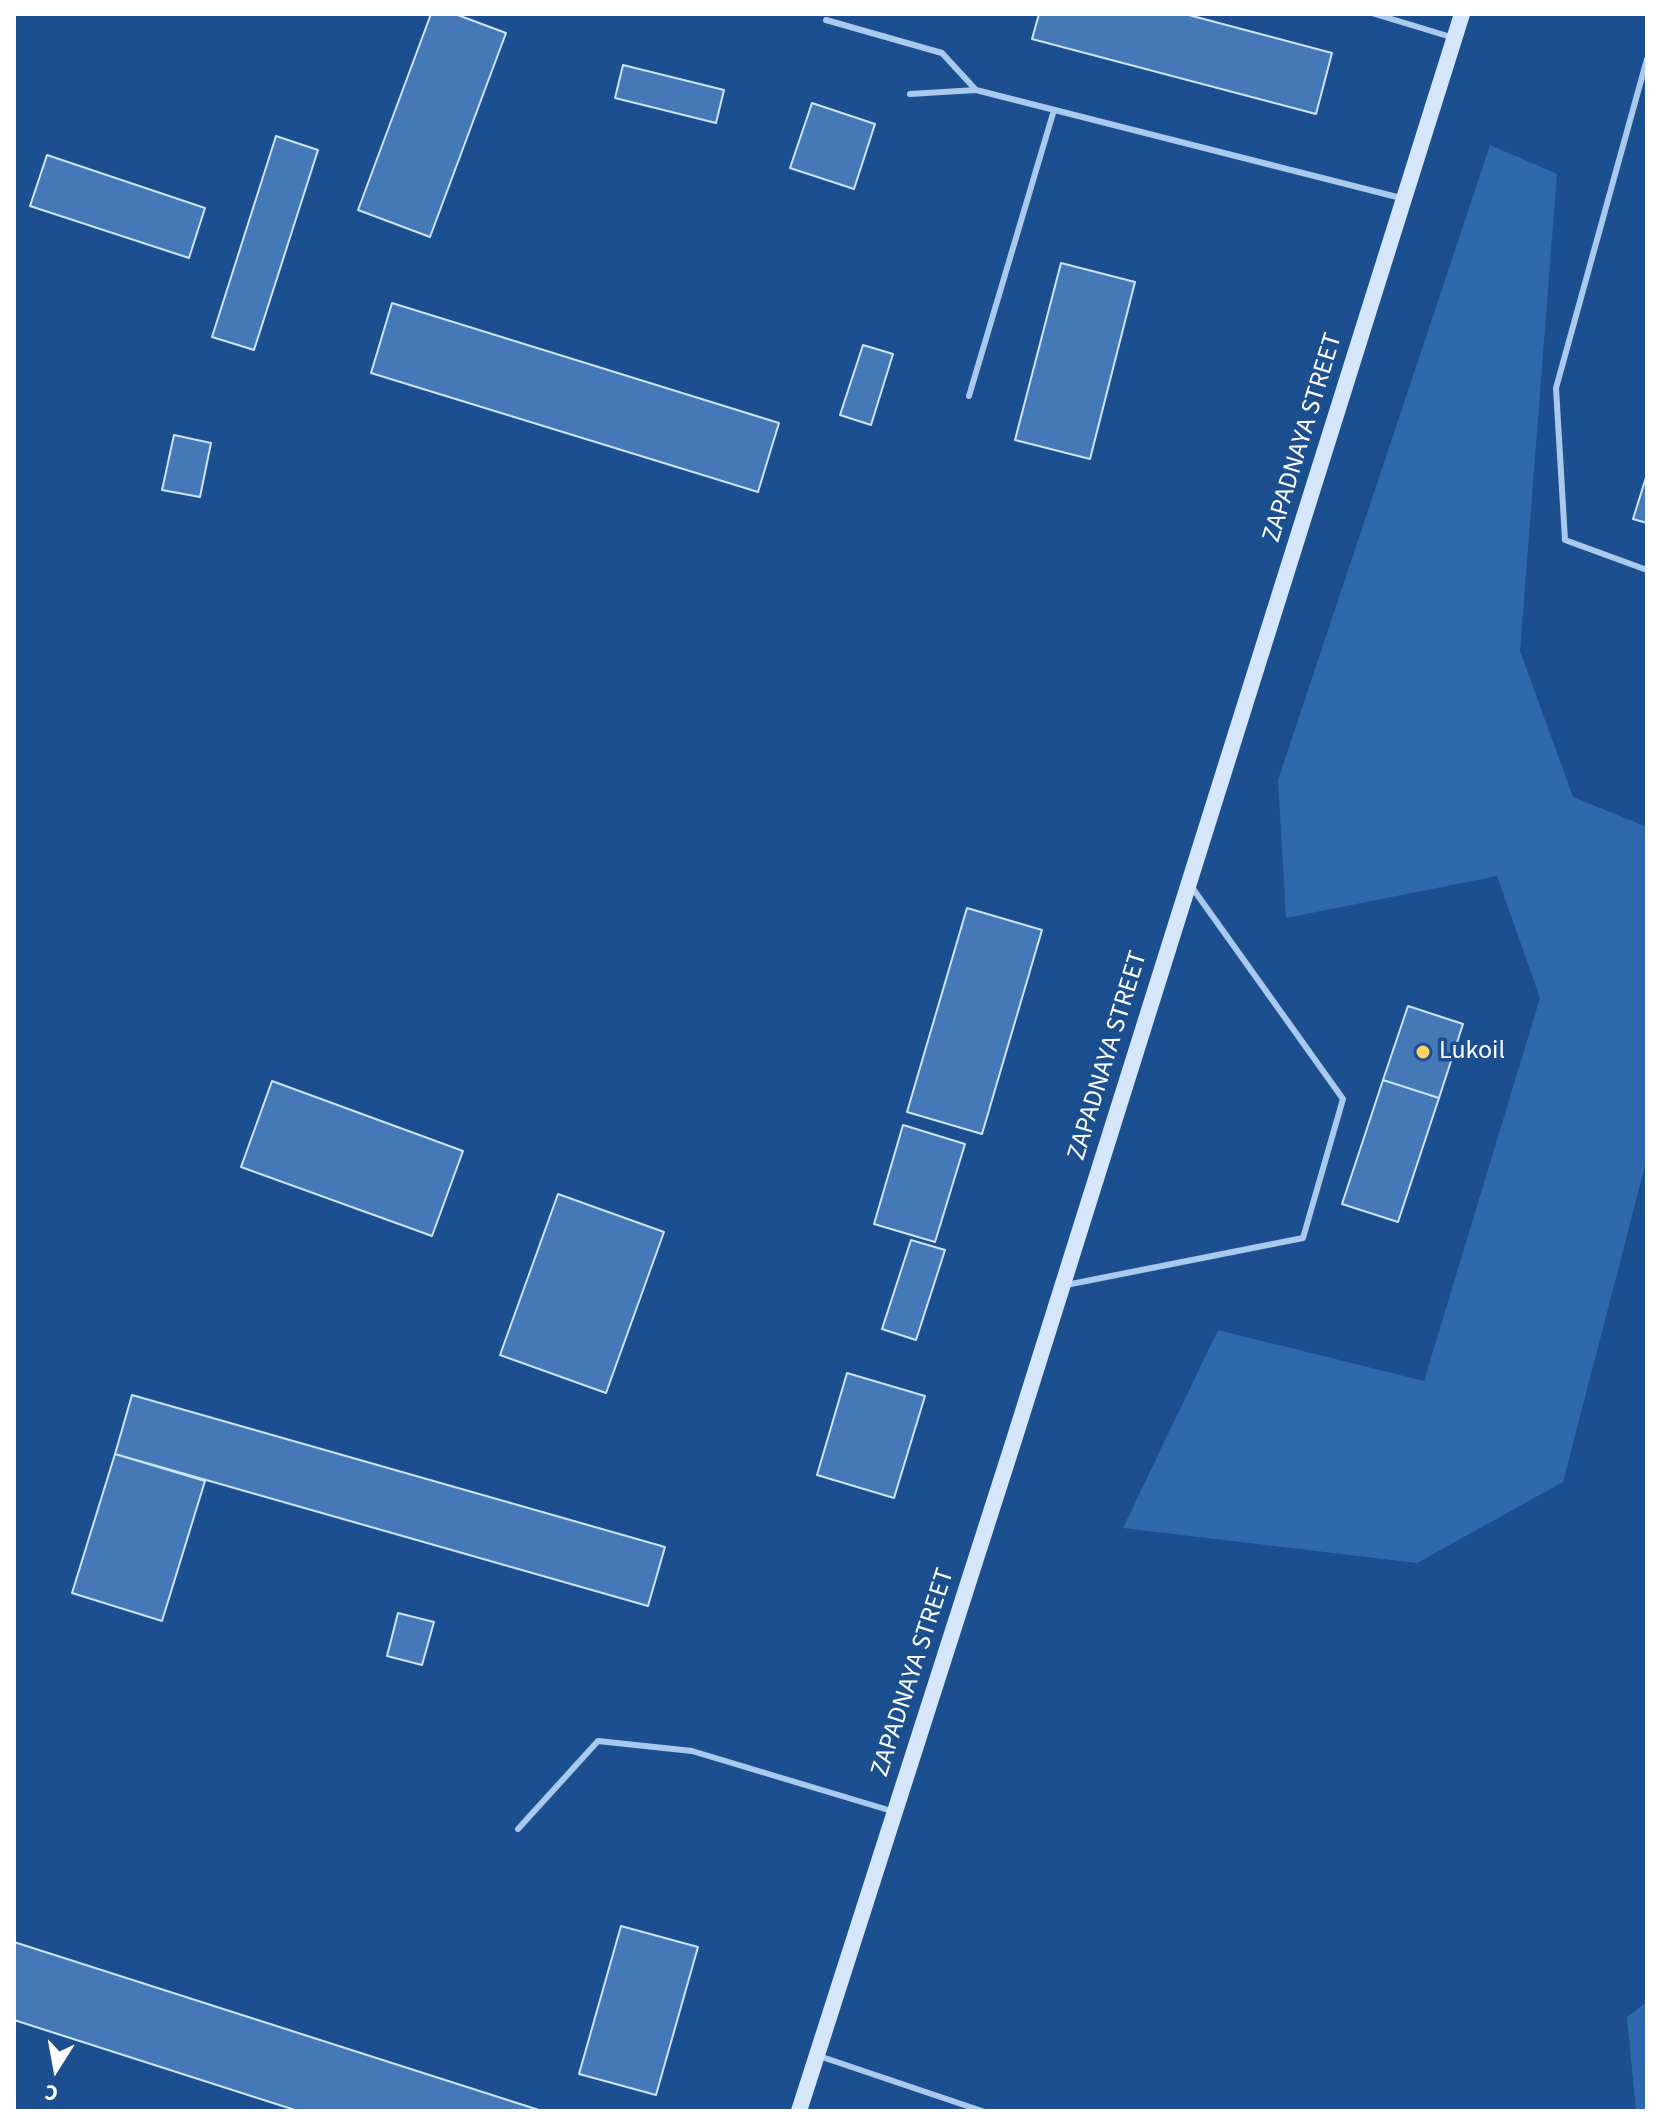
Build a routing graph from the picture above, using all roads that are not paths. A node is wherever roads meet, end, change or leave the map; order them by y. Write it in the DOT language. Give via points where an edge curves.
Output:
graph roads {
  1 [pos="1375,14"];
  2 [pos="1462,14"];
  3 [pos="826,20"];
  4 [pos="1455,38"];
  5 [pos="1647,59"];
  6 [pos="976,90"];
  7 [pos="910,94"];
  8 [pos="1054,110"];
  9 [pos="1404,199"];
  10 [pos="969,396"];
  11 [pos="1647,570"];
  12 [pos="1189,883"];
  13 [pos="1062,1286"];
  14 [pos="895,1812"];
  15 [pos="518,1829"];
  16 [pos="817,2055"];
  17 [pos="799,2111"];
  18 [pos="982,2111"];
  1 -- 4 [label="lane"];
  2 -- 4 [label="main road, ZAPADNAYA STREET"];
  3 -- 6 [label="lane" via="942,53"];
  4 -- 9 [label="main road, ZAPADNAYA STREET"];
  5 -- 11 [label="lane" via="1556,388 1565,540"];
  6 -- 7 [label="lane"];
  6 -- 8 [label="lane"];
  8 -- 9 [label="lane"];
  8 -- 10 [label="lane"];
  9 -- 12 [label="main road, ZAPADNAYA STREET"];
  12 -- 13 [label="main road, ZAPADNAYA STREET"];
  12 -- 13 [label="lane" via="1343,1099 1303,1238"];
  13 -- 14 [label="main road, ZAPADNAYA STREET"];
  14 -- 15 [label="lane" via="692,1751 598,1741"];
  14 -- 16 [label="main road, ZAPADNAYA STREET"];
  16 -- 17 [label="main road, ZAPADNAYA STREET"];
  16 -- 18 [label="lane"];
}
